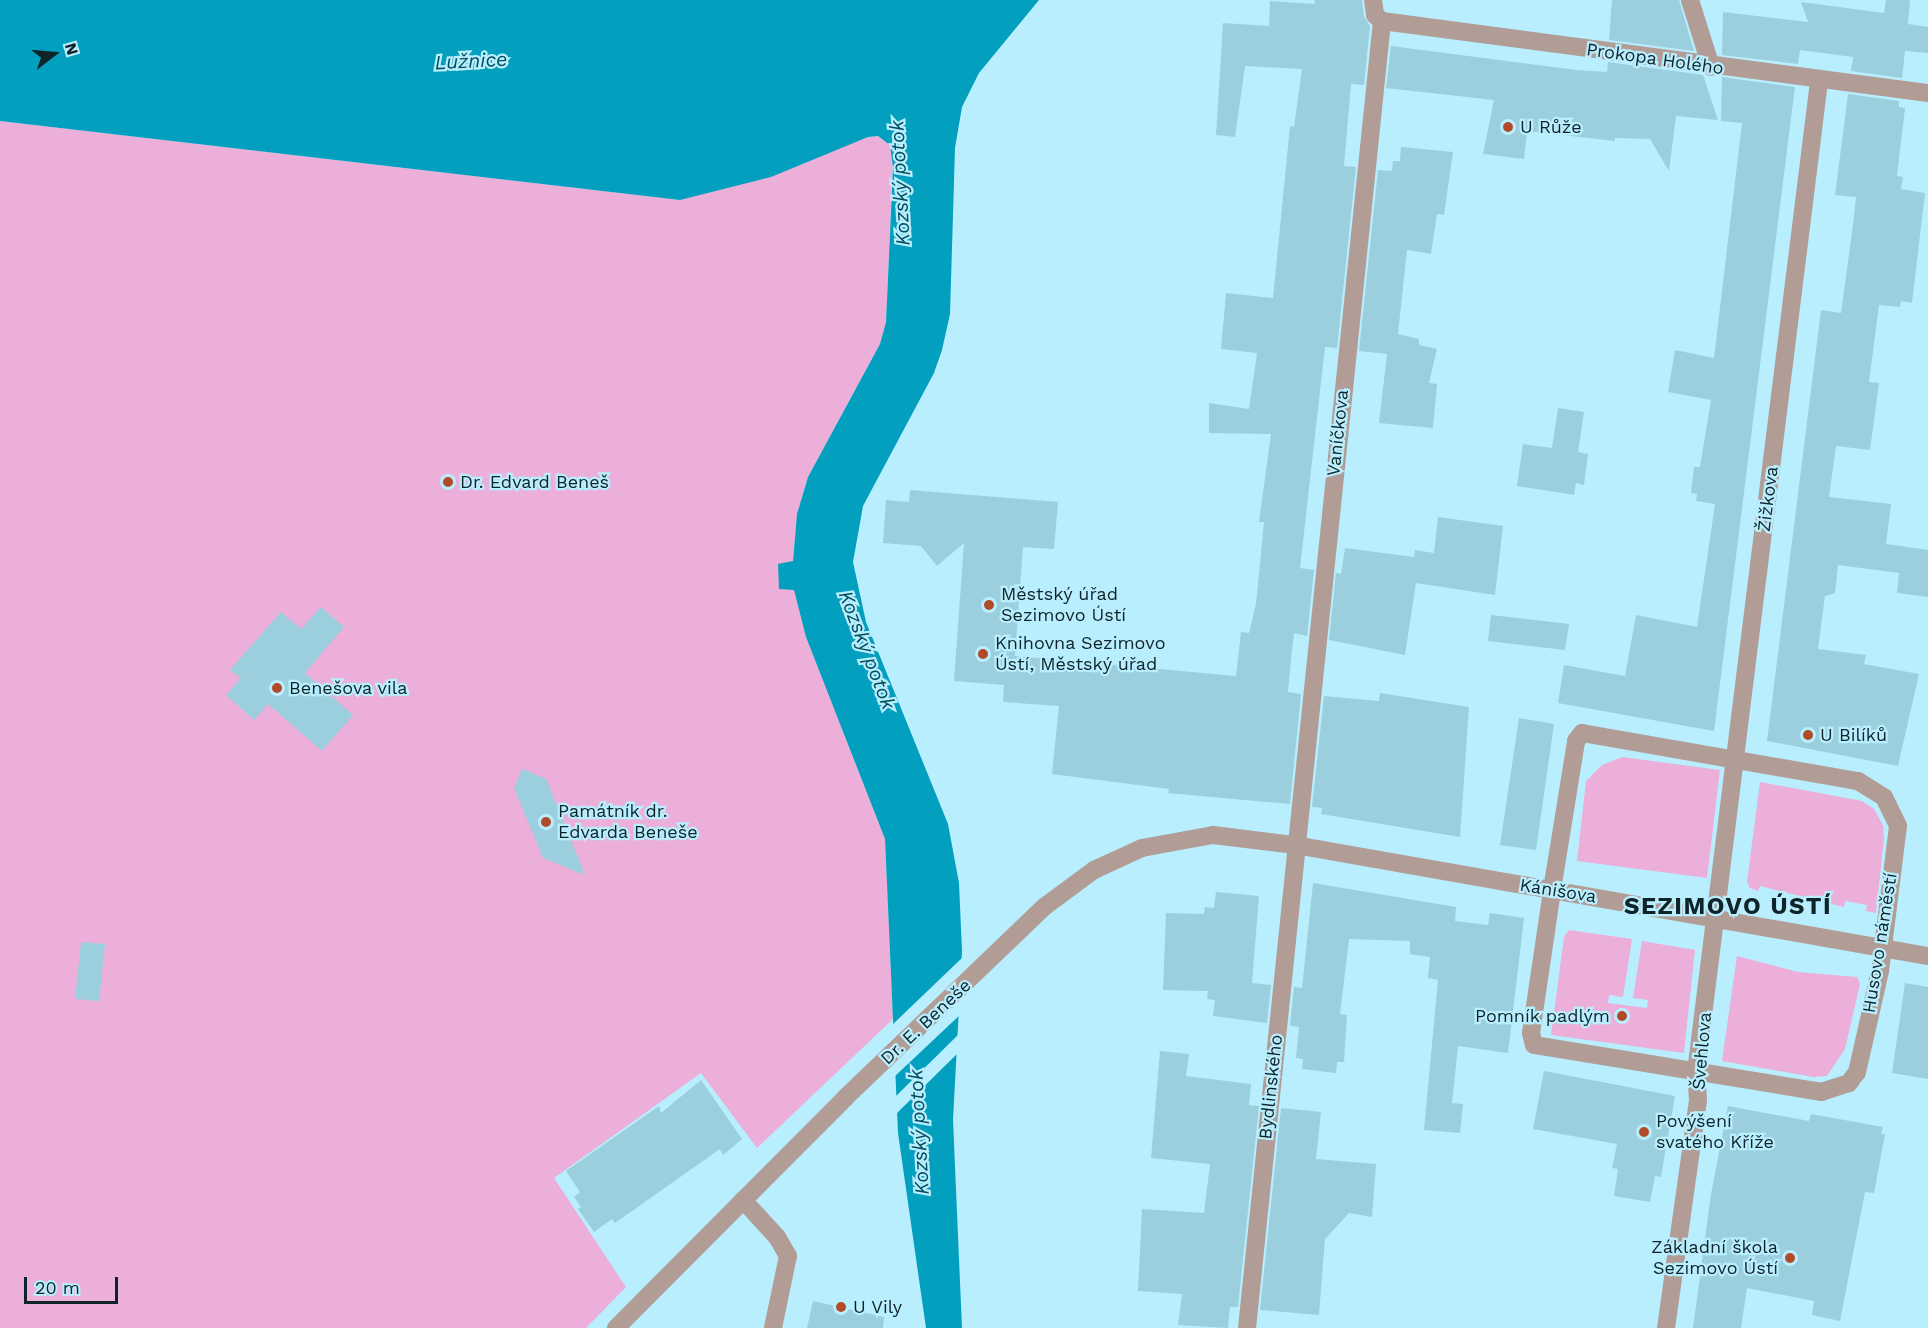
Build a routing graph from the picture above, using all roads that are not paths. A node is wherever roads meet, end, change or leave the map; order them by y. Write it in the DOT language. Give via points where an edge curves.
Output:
graph roads {
  1 [pos="1373,0"];
  2 [pos="1690,0"];
  3 [pos="1382,21"];
  4 [pos="1711,67"];
  5 [pos="1819,81"];
  6 [pos="1928,93"];
  7 [pos="1736,758"];
  8 [pos="1295,845"];
  9 [pos="1552,890"];
  10 [pos="1717,916"];
  11 [pos="1881,947"];
  12 [pos="1928,956"];
  13 [pos="1696,1072"];
  14 [pos="743,1200"];
  15 [pos="616,1328"];
  16 [pos="773,1328"];
  17 [pos="1247,1328"];
  18 [pos="1666,1328"];
  1 -- 3 [label="street" via="1375,15"];
  2 -- 4 [label="street"];
  3 -- 4 [label="street, Prokopa Holého"];
  3 -- 8 [label="street, Vaníčkova"];
  4 -- 5 [label="street, Prokopa Holého"];
  5 -- 6 [label="street, Prokopa Holého"];
  5 -- 7 [label="street, Žižkova"];
  7 -- 9 [label="street, Husovo náměstí" via="1591,733 1579,735"];
  7 -- 10 [label="street, Žižkova"];
  7 -- 11 [label="street, Husovo náměstí" via="1858,781 1884,797 1898,826"];
  8 -- 9 [label="street, Kánišova"];
  8 -- 14 [label="street, Dr. E. Beneše" via="1213,835 1172,841 1115,858 1058,896"];
  8 -- 17 [label="street, Bydlinského"];
  9 -- 10 [label="street, Kánišova"];
  9 -- 13 [label="street, Husovo náměstí" via="1531,1033 1534,1045"];
  10 -- 11 [label="street, Kánišova"];
  10 -- 13 [label="street, Švehlova"];
  11 -- 12 [label="street, Kánišova"];
  11 -- 13 [label="street, Husovo náměstí" via="1880,971 1857,1072 1849,1083 1822,1092"];
  13 -- 18 [label="street, Švehlova" via="1698,1100"];
  14 -- 15 [label="street, Dr. E. Beneše"];
  14 -- 16 [label="street" via="777,1237 788,1256"];
}
